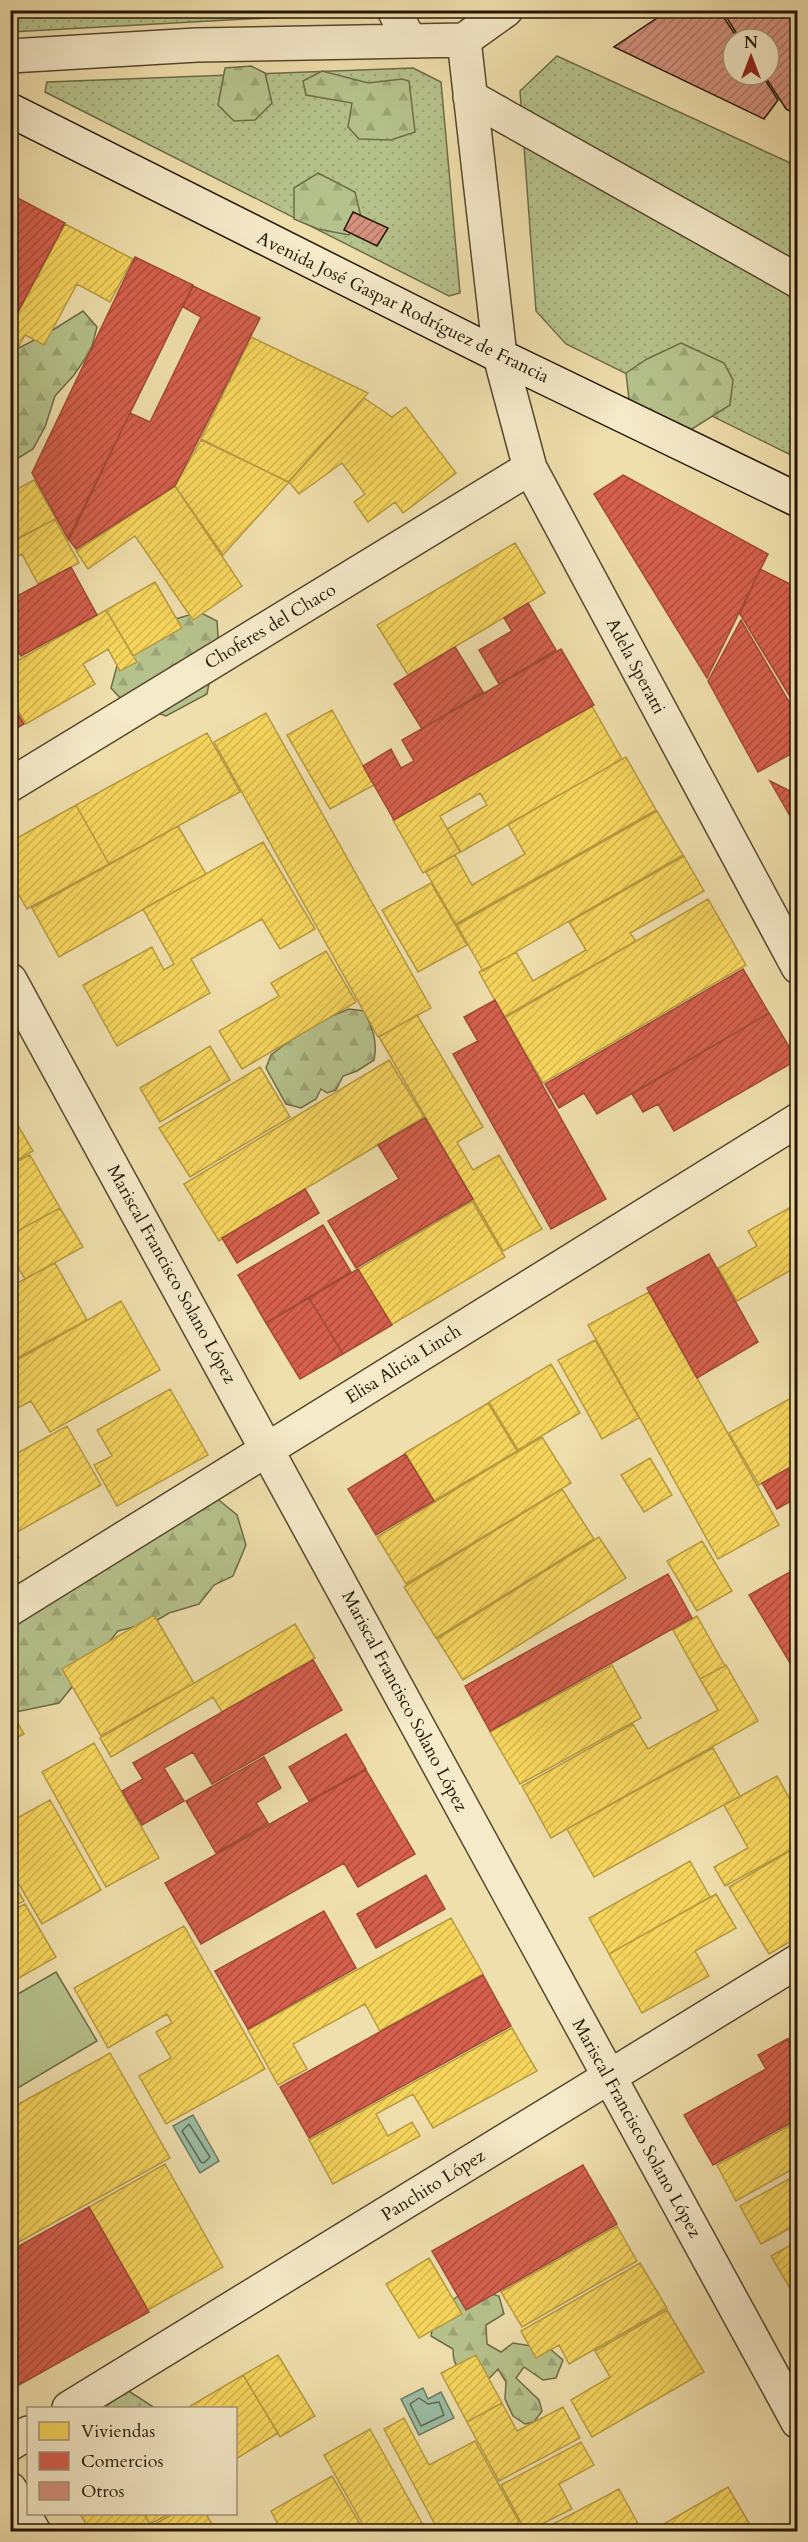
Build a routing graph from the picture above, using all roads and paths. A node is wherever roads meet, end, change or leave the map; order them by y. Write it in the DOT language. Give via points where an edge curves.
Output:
graph roads {
  1 [pos="394,10"];
  2 [pos="506,10"];
  3 [pos="410,40"];
  4 [pos="464,40"];
  5 [pos="10,56"];
  6 [pos="470,97"];
  7 [pos="10,110"];
  8 [pos="798,281"];
  9 [pos="500,356"];
  10 [pos="530,468"];
  11 [pos="798,500"];
  12 [pos="10,785"];
  13 [pos="798,967"];
  14 [pos="10,980"];
  15 [pos="798,1120"];
  16 [pos="268,1448"];
  17 [pos="10,1609"];
  18 [pos="798,1961"];
  19 [pos="609,2077"];
  20 [pos="72,2407"];
  21 [pos="798,2422"];
  22 [pos="27,2434"];
  23 [pos="10,2444"];
  24 [pos="10,2489"];
  25 [pos="34,2532"];
  1 -- 3 [label="street"];
  2 -- 4 [label="street"];
  3 -- 4 [label="street"];
  3 -- 5 [label="street" via="198,45"];
  4 -- 6 [label="street, Adela Speratti"];
  6 -- 8 [label="street"];
  6 -- 9 [label="street, Adela Speratti"];
  7 -- 9 [label="street, Avenida José Gaspar Rodríguez de Francia"];
  9 -- 10 [label="street, Adela Speratti"];
  9 -- 11 [label="street, Avenida José Gaspar Rodríguez de Francia"];
  10 -- 12 [label="street, Choferes del Chaco"];
  10 -- 13 [label="street, Adela Speratti"];
  14 -- 16 [label="street, Mariscal Francisco Solano López"];
  15 -- 16 [label="street, Elisa Alicia Linch"];
  16 -- 17 [label="street, Elisa Alicia Linch"];
  16 -- 19 [label="street, Mariscal Francisco Solano López"];
  18 -- 19 [label="street, Panchito López"];
  19 -- 20 [label="street, Panchito López"];
  19 -- 21 [label="street, Mariscal Francisco Solano López"];
  22 -- 23 [label="street"];
  24 -- 25 [label="street"];
}
